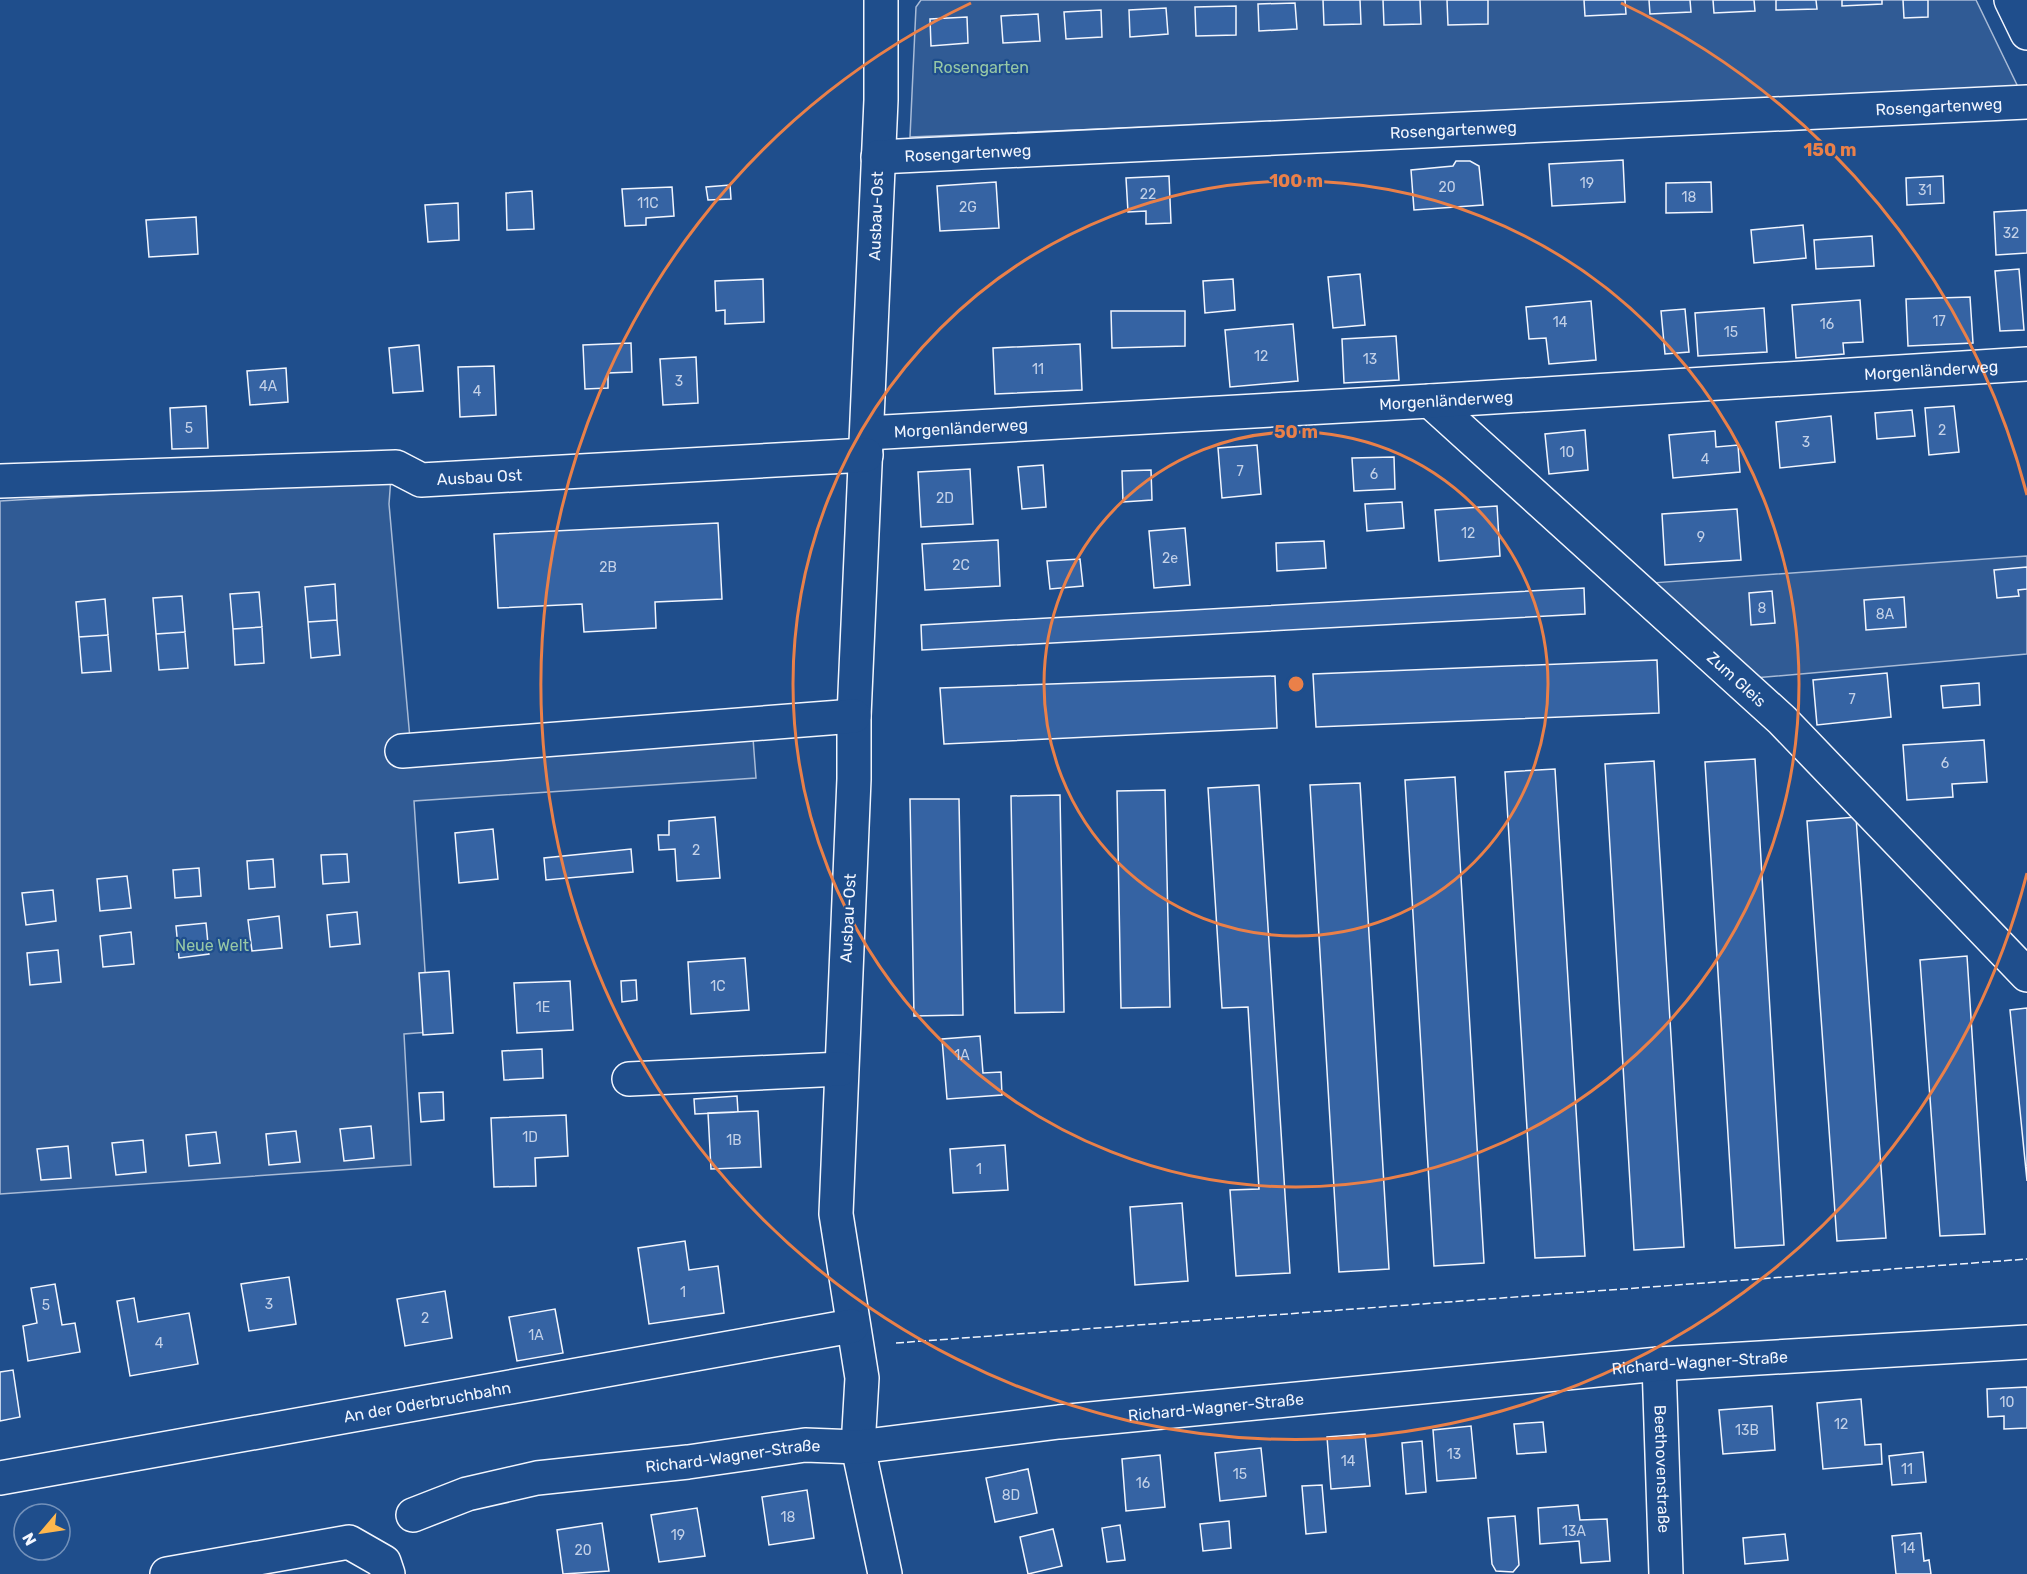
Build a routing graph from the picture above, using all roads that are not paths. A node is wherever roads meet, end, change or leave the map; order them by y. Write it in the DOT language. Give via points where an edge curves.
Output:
graph roads {
  1 [pos="881,0"];
  2 [pos="2011,0"];
  3 [pos="2027,33"];
  4 [pos="2027,102"];
  5 [pos="878,157"];
  6 [pos="2027,364"];
  7 [pos="1430,401"];
  8 [pos="866,444"];
  9 [pos="0,481"];
  10 [pos="854,716"];
  11 [pos="402,751"];
  12 [pos="2027,975"];
  13 [pos="841,1070"];
  14 [pos="629,1079"];
  15 [pos="852,1326"];
  16 [pos="2027,1342"];
  17 [pos="1659,1364"];
  18 [pos="858,1447"];
  19 [pos="0,1478"];
  20 [pos="413,1515"];
  21 [pos="386,1568"];
  22 [pos="232,1569"];
  23 [pos="167,1574"];
  24 [pos="885,1574"];
  25 [pos="1666,1574"];
  1 -- 5 [label="street, Ausbau-Ost"];
  2 -- 3 [label="street"];
  4 -- 5 [label="street, Rosengartenweg"];
  5 -- 8 [label="street, Ausbau-Ost"];
  6 -- 7 [label="street, Morgenländerweg"];
  7 -- 8 [label="street, Morgenländerweg"];
  7 -- 12 [label="street, Zum Gleis" via="1782,720"];
  8 -- 9 [label="street, Ausbau Ost" via="421,480 396,467"];
  8 -- 10 [label="street, Ausbau-Ost"];
  10 -- 11 [label="street"];
  10 -- 13 [label="street, Ausbau-Ost"];
  13 -- 14 [label="street"];
  13 -- 15 [label="street, Ausbau-Ost" via="836,1214"];
  15 -- 18 [label="street, Ausbau-Ost" via="862,1378"];
  15 -- 19 [label="street, An der Oderbruchbahn"];
  16 -- 17 [label="street, Richard-Wagner-Straße"];
  17 -- 18 [label="street, Richard-Wagner-Straße" via="1059,1422"];
  17 -- 25 [label="street, Beethovenstraße"];
  18 -- 20 [label="street, Richard-Wagner-Straße" via="805,1445 537,1478 467,1494"];
  18 -- 24 [label="street, Ausbau-Ost"];
  21 -- 22 [label="street" via="349,1542"];
  22 -- 23 [label="street"];
}
